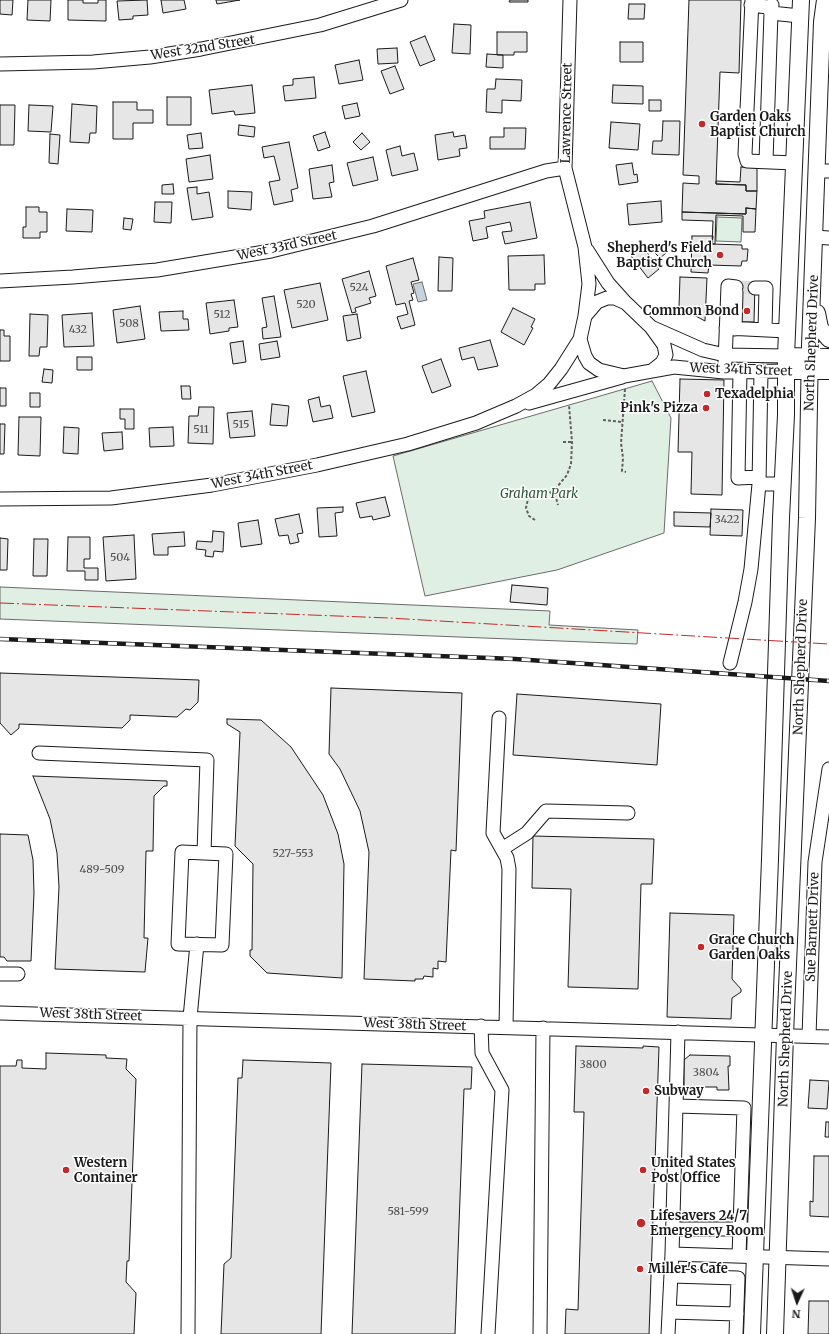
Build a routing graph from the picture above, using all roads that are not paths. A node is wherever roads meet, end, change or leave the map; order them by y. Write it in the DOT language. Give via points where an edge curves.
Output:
graph roads {
  1 [pos="401,0"];
  2 [pos="570,0"];
  3 [pos="751,3"];
  4 [pos="772,6"];
  5 [pos="800,8"];
  6 [pos="825,14"];
  7 [pos="825,57"];
  8 [pos="0,64"];
  9 [pos="748,75"];
  10 [pos="769,76"];
  11 [pos="766,162"];
  12 [pos="794,166"];
  13 [pos="565,168"];
  14 [pos="823,171"];
  15 [pos="822,237"];
  16 [pos="585,247"];
  17 [pos="0,281"];
  18 [pos="738,287"];
  19 [pos="761,288"];
  20 [pos="813,294"];
  21 [pos="626,303"];
  22 [pos="585,316"];
  23 [pos="651,326"];
  24 [pos="731,328"];
  25 [pos="765,330"];
  26 [pos="787,331"];
  27 [pos="580,339"];
  28 [pos="829,339"];
  29 [pos="725,355"];
  30 [pos="829,357"];
  31 [pos="786,364"];
  32 [pos="810,364"];
  33 [pos="653,370"];
  34 [pos="740,371"];
  35 [pos="761,371"];
  36 [pos="829,371"];
  37 [pos="724,372"];
  38 [pos="624,376"];
  39 [pos="516,406"];
  40 [pos="759,481"];
  41 [pos="783,484"];
  42 [pos="0,499"];
  43 [pos="730,663"];
  44 [pos="499,718"];
  45 [pos="39,753"];
  46 [pos="829,769"];
  47 [pos="628,813"];
  48 [pos="825,819"];
  49 [pos="502,849"];
  50 [pos="204,853"];
  51 [pos="196,944"];
  52 [pos="0,974"];
  53 [pos="18,974"];
  54 [pos="0,1012"];
  55 [pos="190,1018"];
  56 [pos="481,1026"];
  57 [pos="506,1027"];
  58 [pos="543,1028"];
  59 [pos="678,1032"];
  60 [pos="763,1035"];
  61 [pos="785,1035"];
  62 [pos="810,1036"];
  63 [pos="829,1037"];
  64 [pos="676,1106"];
  65 [pos="744,1108"];
  66 [pos="760,1109"];
  67 [pos="743,1133"];
  68 [pos="759,1134"];
  69 [pos="742,1162"];
  70 [pos="758,1162"];
  71 [pos="740,1198"];
  72 [pos="757,1198"];
  73 [pos="672,1229"];
  74 [pos="747,1229"];
  75 [pos="672,1254"];
  76 [pos="747,1256"];
  77 [pos="778,1257"];
  78 [pos="829,1259"];
  79 [pos="671,1276"];
  80 [pos="669,1312"];
  81 [pos="737,1314"];
  82 [pos="188,1334"];
  83 [pos="488,1334"];
  84 [pos="540,1334"];
  85 [pos="668,1334"];
  86 [pos="736,1334"];
  87 [pos="752,1334"];
  88 [pos="775,1334"];
  1 -- 8 [label="street, West 32nd Street" via="320,25 201,50 93,62"];
  2 -- 13 [label="street, Lawrence Street"];
  3 -- 4 [label="street"];
  3 -- 9 [label="street"];
  4 -- 5 [label="street"];
  4 -- 10 [label="street"];
  5 -- 6 [label="main road"];
  5 -- 12 [label="main road, North Shepherd Drive"];
  6 -- 7 [label="main road, North Shepherd Drive"];
  7 -- 14 [label="main road, North Shepherd Drive"];
  9 -- 10 [label="street"];
  9 -- 11 [label="street" via="745,154 747,161"];
  10 -- 11 [label="street"];
  11 -- 12 [label="street"];
  12 -- 14 [label="main road"];
  12 -- 26 [label="main road, North Shepherd Drive"];
  13 -- 16 [label="street, Lawrence Street"];
  13 -- 17 [label="street, West 33rd Street" via="546,171 373,226 271,251 156,270"];
  14 -- 15 [label="main road, North Shepherd Drive"];
  15 -- 20 [label="main road, North Shepherd Drive"];
  16 -- 21 [label="street, Lawrence Street" via="608,283"];
  16 -- 22 [label="street, Lawrence Street" via="589,284"];
  18 -- 24 [label="street"];
  19 -- 25 [label="street"];
  20 -- 28 [label="main road" via="820,328"];
  20 -- 32 [label="main road, North Shepherd Drive"];
  21 -- 22 [label="street" via="615,298 607,298 597,302"];
  21 -- 23 [label="street"];
  22 -- 27 [label="street"];
  23 -- 29 [label="street, West 34th Street" via="703,350"];
  23 -- 33 [label="street" via="664,345 666,355 662,363"];
  24 -- 25 [label="street"];
  24 -- 29 [label="street"];
  25 -- 26 [label="street"];
  26 -- 31 [label="main road, North Shepherd Drive"];
  27 -- 38 [label="street" via="589,363 599,370"];
  27 -- 39 [label="street, West 34th Street" via="549,384"];
  29 -- 31 [label="street, West 34th Street"];
  29 -- 37 [label="street"];
  30 -- 32 [label="main road, West 34th Street"];
  31 -- 32 [label="main road, West 34th Street"];
  31 -- 35 [label="street, West 34th Street"];
  31 -- 41 [label="main road, North Shepherd Drive"];
  32 -- 36 [label="main road, West 34th Street"];
  32 -- 61 [label="main road, North Shepherd Drive"];
  33 -- 37 [label="street, West 34th Street" via="674,367"];
  33 -- 38 [label="street"];
  34 -- 35 [label="street, West 34th Street"];
  34 -- 37 [label="street, West 34th Street"];
  34 -- 40 [label="street" via="738,478"];
  35 -- 40 [label="street"];
  38 -- 39 [label="street, West 34th Street"];
  39 -- 42 [label="street, West 34th Street" via="476,423 408,444 263,476 111,498"];
  40 -- 41 [label="street"];
  40 -- 43 [label="street" via="751,569"];
  41 -- 60 [label="main road, North Shepherd Drive"];
  44 -- 49 [label="street" via="493,833"];
  45 -- 50 [label="street" via="207,760"];
  46 -- 48 [label="street, Sue Barnett Drive"];
  47 -- 49 [label="street" via="546,811 527,833"];
  48 -- 62 [label="street, Sue Barnett Drive" via="815,862"];
  49 -- 57 [label="street" via="510,870"];
  50 -- 51 [label="street" via="182,852 178,944"];
  50 -- 51 [label="street" via="226,854 222,945"];
  51 -- 55 [label="street"];
  52 -- 53 [label="street"];
  54 -- 55 [label="street, West 38th Street"];
  55 -- 56 [label="street, West 38th Street"];
  55 -- 82 [label="street"];
  56 -- 57 [label="street, West 38th Street"];
  56 -- 83 [label="street" via="482,1053 502,1090"];
  57 -- 58 [label="street, West 38th Street"];
  58 -- 59 [label="street, West 38th Street"];
  58 -- 84 [label="street"];
  59 -- 60 [label="street, West 38th Street"];
  59 -- 64 [label="street"];
  60 -- 61 [label="street, West 38th Street"];
  60 -- 66 [label="main road, North Shepherd Drive"];
  61 -- 62 [label="street, West 38th Street"];
  61 -- 77 [label="main road, North Shepherd Drive"];
  62 -- 63 [label="street, West 38th Street"];
  64 -- 65 [label="street"];
  64 -- 73 [label="street"];
  65 -- 66 [label="street"];
  65 -- 67 [label="street"];
  66 -- 68 [label="main road, North Shepherd Drive"];
  67 -- 68 [label="street"];
  67 -- 69 [label="street"];
  68 -- 70 [label="main road, North Shepherd Drive"];
  69 -- 70 [label="street"];
  69 -- 71 [label="street"];
  70 -- 72 [label="main road, North Shepherd Drive"];
  71 -- 72 [label="street"];
  71 -- 74 [label="street"];
  72 -- 74 [label="main road, North Shepherd Drive"];
  73 -- 74 [label="street"];
  73 -- 75 [label="street"];
  74 -- 76 [label="main road, North Shepherd Drive"];
  75 -- 76 [label="street"];
  75 -- 79 [label="street"];
  76 -- 77 [label="street"];
  76 -- 87 [label="main road, North Shepherd Drive"];
  77 -- 78 [label="street"];
  77 -- 88 [label="main road, North Shepherd Drive"];
  79 -- 80 [label="street"];
  79 -- 81 [label="street" via="738,1278"];
  80 -- 81 [label="street"];
  80 -- 85 [label="street"];
  81 -- 86 [label="street"];
}
